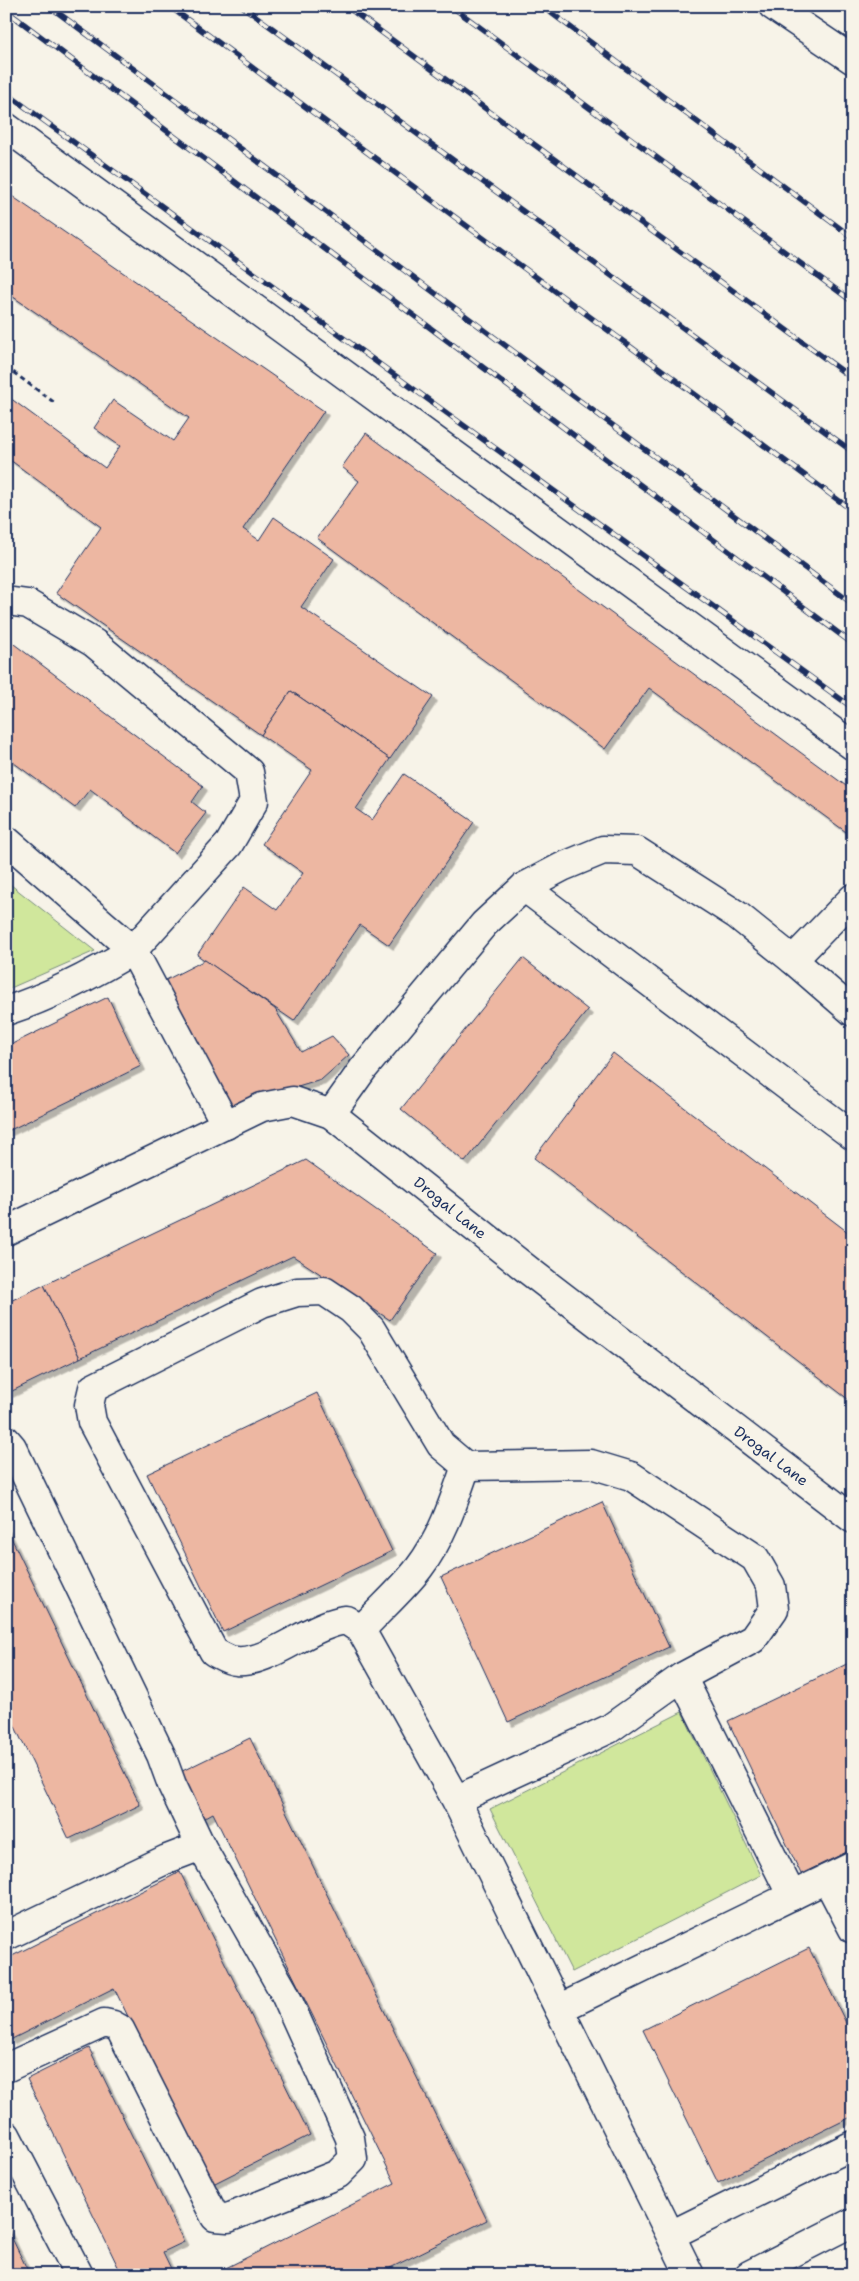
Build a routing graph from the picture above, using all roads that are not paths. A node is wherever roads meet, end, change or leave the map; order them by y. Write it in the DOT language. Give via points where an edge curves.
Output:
graph roads {
  1 [pos="772,6"];
  2 [pos="853,60"];
  3 [pos="6,127"];
  4 [pos="6,600"];
  5 [pos="853,746"];
  6 [pos="6,840"];
  7 [pos="524,888"];
  8 [pos="853,898"];
  9 [pos="133,950"];
  10 [pos="793,960"];
  11 [pos="6,1011"];
  12 [pos="853,1012"];
  13 [pos="332,1114"];
  14 [pos="226,1125"];
  15 [pos="853,1136"];
  16 [pos="6,1231"];
  17 [pos="6,1440"];
  18 [pos="466,1466"];
  19 [pos="853,1519"];
  20 [pos="361,1630"];
  21 [pos="682,1677"];
  22 [pos="456,1800"];
  23 [pos="201,1846"];
  24 [pos="853,1866"];
  25 [pos="827,1879"];
  26 [pos="792,1896"];
  27 [pos="853,1929"];
  28 [pos="6,1936"];
  29 [pos="559,2009"];
  30 [pos="6,2068"];
  31 [pos="6,2135"];
  32 [pos="853,2145"];
  33 [pos="853,2222"];
  34 [pos="671,2235"];
  35 [pos="79,2275"];
  36 [pos="690,2275"];
  37 [pos="749,2275"];
  1 -- 2 [label="main road"];
  3 -- 5 [label="main road"];
  4 -- 9 [label="main road" via="28,604 94,643 250,772 254,801 229,844"];
  6 -- 9 [label="main road"];
  7 -- 10 [label="main road" via="603,850 637,851 736,915"];
  7 -- 13 [label="main road" via="484,924 363,1070"];
  7 -- 15 [label="main road"];
  8 -- 10 [label="main road"];
  9 -- 11 [label="main road" via="44,999"];
  9 -- 14 [label="main road"];
  10 -- 12 [label="main road"];
  13 -- 14 [label="main road, Drogal Lane" via="293,1101 262,1107"];
  13 -- 19 [label="main road, Drogal Lane" via="528,1270"];
  14 -- 16 [label="main road, Drogal Lane"];
  17 -- 23 [label="main road" via="152,1737"];
  18 -- 20 [label="main road" via="451,1510 419,1568"];
  18 -- 20 [label="main road" via="441,1445 371,1329 351,1309 324,1291 296,1292 262,1303 93,1388 88,1405 92,1422 214,1652 235,1661 260,1657 332,1621 346,1620"];
  18 -- 21 [label="main road" via="591,1464 631,1476 755,1558 771,1586 774,1609 752,1639"];
  20 -- 22 [label="main road"];
  21 -- 22 [label="main road" via="609,1729"];
  21 -- 26 [label="main road"];
  22 -- 29 [label="main road"];
  23 -- 28 [label="main road"];
  23 -- 30 [label="main road" via="284,1992 350,2138 353,2159 338,2174 228,2218 215,2217 120,2029 113,2024 104,2023"];
  24 -- 25 [label="main road"];
  25 -- 26 [label="main road"];
  25 -- 27 [label="main road"];
  26 -- 29 [label="main road"];
  29 -- 34 [label="main road"];
  31 -- 35 [label="main road"];
  32 -- 34 [label="main road"];
  33 -- 37 [label="main road"];
  34 -- 36 [label="main road"];
}
